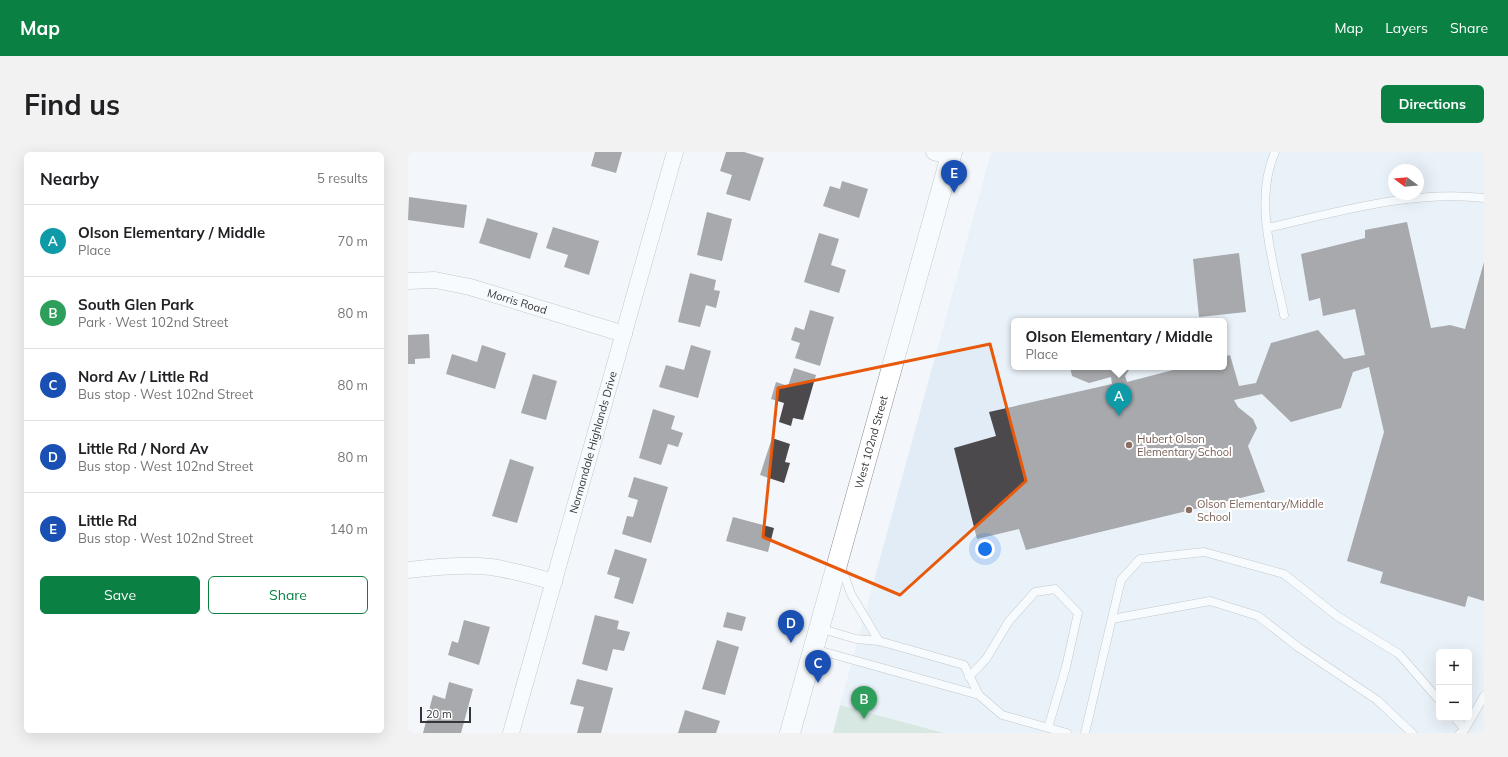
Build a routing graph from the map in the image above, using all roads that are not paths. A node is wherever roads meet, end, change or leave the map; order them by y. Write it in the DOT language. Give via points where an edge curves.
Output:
graph roads {
  1 [pos="675,152"];
  2 [pos="1275,152"];
  3 [pos="946,154"];
  4 [pos="1484,198"];
  5 [pos="1267,228"];
  6 [pos="408,281"];
  7 [pos="1284,315"];
  8 [pos="624,334"];
  9 [pos="838,558"];
  10 [pos="408,570"];
  11 [pos="554,582"];
  12 [pos="1112,619"];
  13 [pos="819,628"];
  14 [pos="879,642"];
  15 [pos="813,649"];
  16 [pos="970,677"];
  17 [pos="979,696"];
  18 [pos="1484,696"];
  19 [pos="1436,697"];
  20 [pos="1457,721"];
  21 [pos="1048,728"];
  22 [pos="1462,731"];
  23 [pos="511,733"];
  24 [pos="790,733"];
  25 [pos="1067,733"];
  26 [pos="1084,733"];
  27 [pos="1412,733"];
  1 -- 8 [label="street, Normandale Highlands Drive"];
  2 -- 5 [label="lane" via="1268,178"];
  3 -- 9 [label="street, West 102nd Street"];
  4 -- 5 [label="lane" via="1415,198 1375,203"];
  5 -- 7 [label="lane"];
  6 -- 8 [label="street, Morris Road" via="435,280 470,287"];
  8 -- 11 [label="street, Normandale Highlands Drive"];
  9 -- 13 [label="street, West 102nd Street"];
  9 -- 14 [label="lane" via="851,594"];
  10 -- 11 [label="street" via="463,566 491,567"];
  11 -- 23 [label="street, Normandale Highlands Drive"];
  12 -- 19 [label="lane" via="1121,580 1140,559 1204,552 1284,574 1337,616 1399,654"];
  12 -- 26 [label="lane"];
  12 -- 27 [label="lane" via="1210,601 1258,616 1298,647 1377,700"];
  13 -- 14 [label="lane" via="856,639"];
  13 -- 15 [label="street, West 102nd Street"];
  14 -- 16 [label="lane" via="964,665"];
  15 -- 17 [label="lane"];
  15 -- 24 [label="street, West 102nd Street"];
  16 -- 17 [label="lane"];
  16 -- 21 [label="lane" via="986,659 1009,621 1035,592 1055,589 1078,613 1066,667"];
  17 -- 21 [label="lane" via="1002,715"];
  18 -- 22 [label="lane"];
  20 -- 22 [label="lane"];
  21 -- 25 [label="lane"];
}
